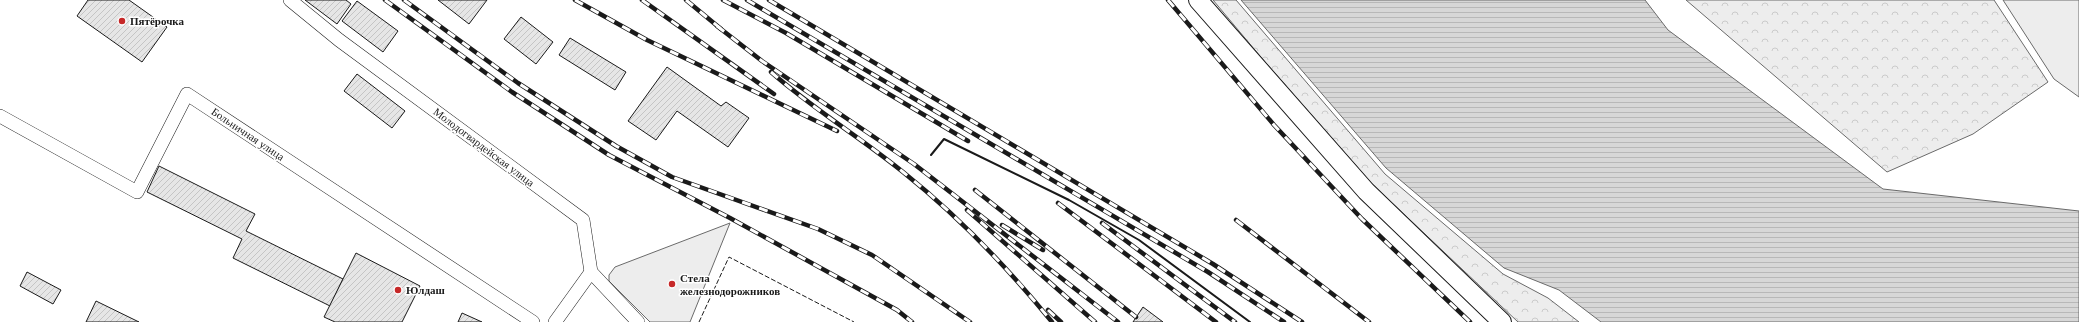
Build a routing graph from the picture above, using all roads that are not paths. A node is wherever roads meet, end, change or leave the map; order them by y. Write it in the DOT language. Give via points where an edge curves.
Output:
graph roads {
  1 [pos="290,0"];
  2 [pos="1198,0"];
  3 [pos="0,116"];
  4 [pos="591,272"];
  5 [pos="533,322"];
  6 [pos="555,322"];
  7 [pos="638,322"];
  8 [pos="1502,322"];
  1 -- 4 [label="street, Молодогвардейская улица" via="339,40 583,220"];
  2 -- 8 [label="main road" via="1366,191"];
  3 -- 5 [label="street, Больничная улица" via="137,192 187,94"];
  4 -- 6 [label="street"];
  4 -- 7 [label="street"];
}
